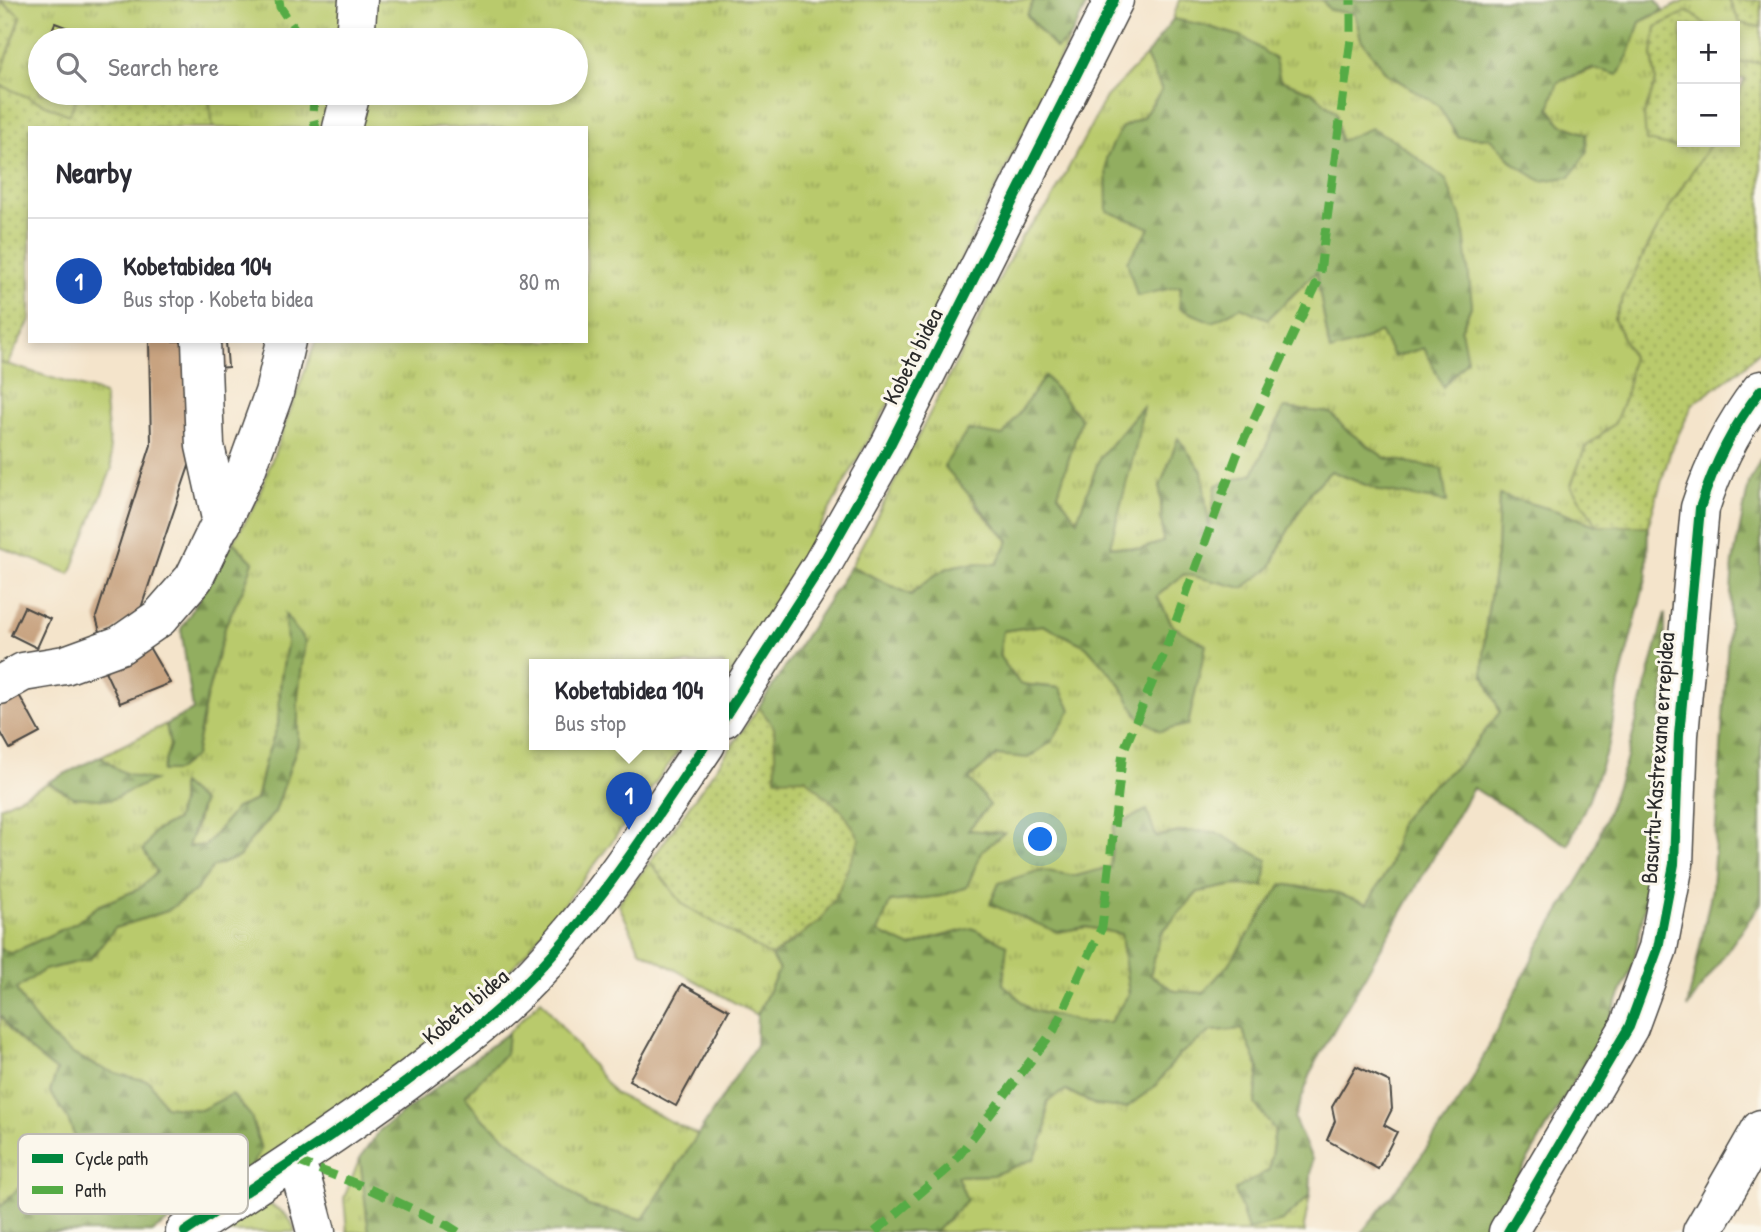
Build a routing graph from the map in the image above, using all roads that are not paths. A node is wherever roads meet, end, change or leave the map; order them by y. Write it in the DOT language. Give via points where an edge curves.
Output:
graph roads {
  1 [pos="358,0"];
  2 [pos="1114,0"];
  3 [pos="356,28"];
  4 [pos="348,105"];
  5 [pos="343,126"];
  6 [pos="201,343"];
  7 [pos="286,343"];
  8 [pos="1761,390"];
  9 [pos="222,523"];
  10 [pos="0,684"];
  11 [pos="729,709"];
  12 [pos="702,750"];
  13 [pos="1761,1129"];
  14 [pos="294,1160"];
  15 [pos="248,1190"];
  16 [pos="212,1214"];
  17 [pos="185,1232"];
  18 [pos="316,1232"];
  19 [pos="1508,1232"];
  20 [pos="1702,1232"];
  1 -- 3 [label="main road"];
  2 -- 11 [label="main road, Kobeta bidea" via="889,447 822,565"];
  4 -- 5 [label="main road"];
  6 -- 9 [label="main road" via="205,446"];
  7 -- 9 [label="main road" via="274,393"];
  8 -- 19 [label="main road, Basurtu-Kastrexana errepidea" via="1729,436 1700,508 1679,735 1674,864 1658,948 1629,1027"];
  9 -- 10 [label="main road" via="194,578 159,618 120,645 65,665 23,672"];
  12 -- 14 [label="main road, Kobeta bidea" via="594,904 516,992 392,1094"];
  13 -- 20 [label="main road"];
  14 -- 15 [label="main road, Kobeta bidea"];
  14 -- 18 [label="main road"];
  16 -- 17 [label="main road, Kobeta bidea"];
}
